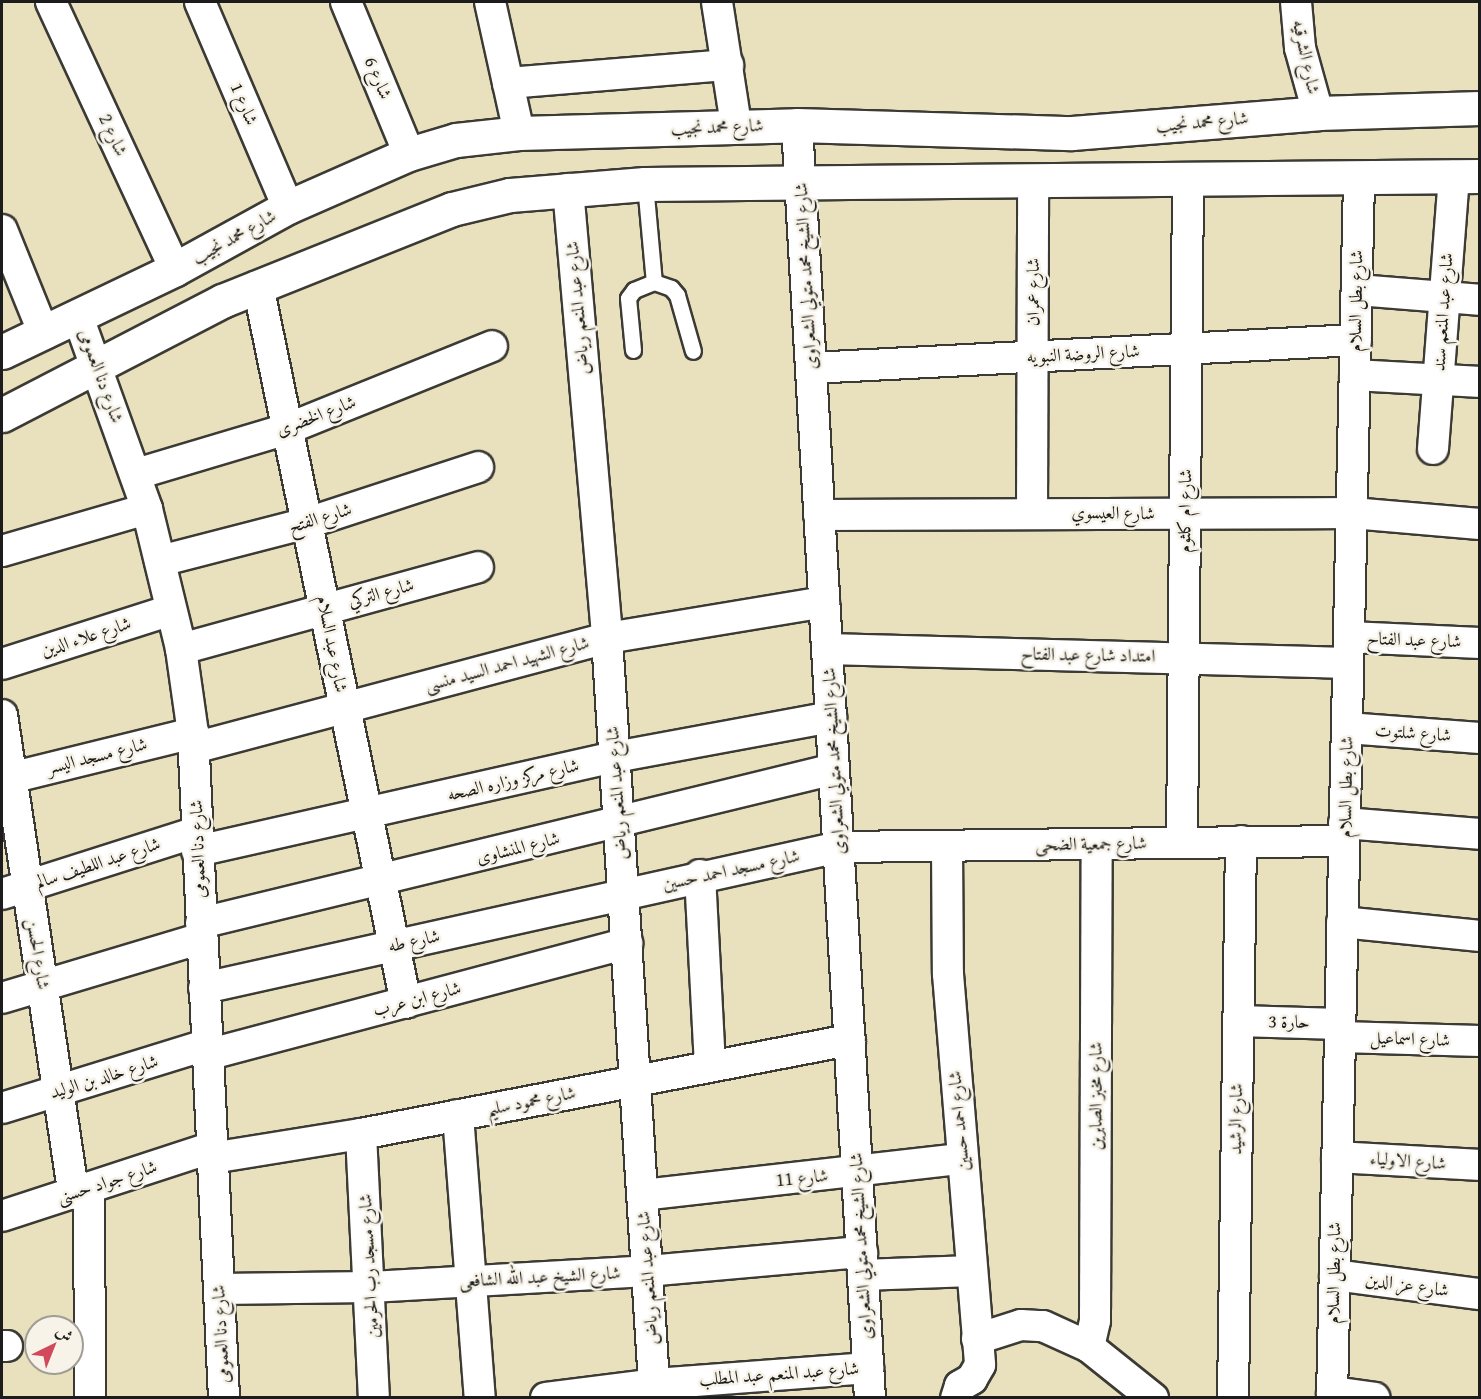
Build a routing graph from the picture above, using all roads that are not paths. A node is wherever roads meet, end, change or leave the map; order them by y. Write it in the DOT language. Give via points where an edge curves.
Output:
graph roads {
  1 [pos="51,2"];
  2 [pos="200,2"];
  3 [pos="346,2"];
  4 [pos="490,2"];
  5 [pos="717,2"];
  6 [pos="1296,2"];
  7 [pos="728,65"];
  8 [pos="508,83"];
  9 [pos="1479,108"];
  10 [pos="1318,113"];
  11 [pos="797,124"];
  12 [pos="736,125"];
  13 [pos="519,133"];
  14 [pos="409,154"];
  15 [pos="1467,176"];
  16 [pos="1359,177"];
  17 [pos="1188,179"];
  18 [pos="1033,181"];
  19 [pos="800,183"];
  20 [pos="645,184"];
  21 [pos="568,189"];
  22 [pos="288,207"];
  23 [pos="2,230"];
  24 [pos="175,269"];
  25 [pos="654,282"];
  26 [pos="258,286"];
  27 [pos="1357,290"];
  28 [pos="1444,297"];
  29 [pos="1479,300"];
  30 [pos="78,316"];
  31 [pos="44,334"];
  32 [pos="1356,339"];
  33 [pos="492,346"];
  34 [pos="1187,348"];
  35 [pos="633,350"];
  36 [pos="693,351"];
  37 [pos="2,352"];
  38 [pos="1032,357"];
  39 [pos="99,365"];
  40 [pos="811,368"];
  41 [pos="1355,375"];
  42 [pos="1438,380"];
  43 [pos="1479,382"];
  44 [pos="2,415"];
  45 [pos="287,429"];
  46 [pos="1433,448"];
  47 [pos="478,467"];
  48 [pos="136,474"];
  49 [pos="147,509"];
  50 [pos="1032,512"];
  51 [pos="1352,513"];
  52 [pos="1185,514"];
  53 [pos="819,515"];
  54 [pos="307,523"];
  55 [pos="1479,524"];
  56 [pos="2,550"];
  57 [pos="160,561"];
  58 [pos="478,567"];
  59 [pos="824,602"];
  60 [pos="325,608"];
  61 [pos="171,610"];
  62 [pos="607,638"];
  63 [pos="1479,643"];
  64 [pos="181,649"];
  65 [pos="827,649"];
  66 [pos="1348,650"];
  67 [pos="1184,657"];
  68 [pos="2,664"];
  69 [pos="345,706"];
  70 [pos="2,715"];
  71 [pos="831,717"];
  72 [pos="1347,728"];
  73 [pos="1479,738"];
  74 [pos="194,740"];
  75 [pos="615,757"];
  76 [pos="834,769"];
  77 [pos="6,778"];
  78 [pos="366,813"];
  79 [pos="619,823"];
  80 [pos="1344,832"];
  81 [pos="1479,834"];
  82 [pos="1241,841"];
  83 [pos="196,842"];
  84 [pos="1182,843"];
  85 [pos="1097,844"];
  86 [pos="947,846"];
  87 [pos="838,847"];
  88 [pos="700,875"];
  89 [pos="381,881"];
  90 [pos="14,890"];
  91 [pos="624,895"];
  92 [pos="1342,922"];
  93 [pos="201,930"];
  94 [pos="1479,936"];
  95 [pos="627,943"];
  96 [pos="394,946"];
  97 [pos="43,987"];
  98 [pos="204,988"];
  99 [pos="2,999"];
  100 [pos="406,1003"];
  101 [pos="1238,1021"];
  102 [pos="1340,1030"];
  103 [pos="850,1040"];
  104 [pos="1479,1041"];
  105 [pos="206,1050"];
  106 [pos="710,1065"];
  107 [pos="636,1081"];
  108 [pos="59,1091"];
  109 [pos="2,1108"];
  110 [pos="458,1115"];
  111 [pos="361,1134"];
  112 [pos="212,1153"];
  113 [pos="1337,1157"];
  114 [pos="962,1159"];
  115 [pos="1479,1165"];
  116 [pos="857,1171"];
  117 [pos="82,1191"];
  118 [pos="643,1196"];
  119 [pos="2,1216"];
  120 [pos="862,1264"];
  121 [pos="647,1271"];
  122 [pos="971,1271"];
  123 [pos="1335,1275"];
  124 [pos="474,1281"];
  125 [pos="371,1287"];
  126 [pos="219,1289"];
  127 [pos="1479,1294"];
  128 [pos="977,1339"];
  129 [pos="1089,1347"];
  130 [pos="868,1368"];
  131 [pos="655,1391"];
  132 [pos="958,1392"];
  133 [pos="1332,1395"];
  134 [pos="90,1398"];
  135 [pos="224,1398"];
  136 [pos="374,1398"];
  137 [pos="480,1398"];
  138 [pos="546,1398"];
  139 [pos="870,1398"];
  140 [pos="1153,1398"];
  141 [pos="1233,1398"];
  142 [pos="1375,1398"];
  1 -- 24 [label="street, شارع 2"];
  2 -- 22 [label="street, شارع 1"];
  3 -- 14 [label="street, شارع 6"];
  4 -- 8 [label="street"];
  5 -- 7 [label="street"];
  6 -- 10 [label="street, شارع الشرقيه" via="1300,48"];
  7 -- 8 [label="street"];
  7 -- 12 [label="street"];
  8 -- 13 [label="street"];
  9 -- 10 [label="main road, شارع محمد نجيب"];
  10 -- 11 [label="main road, شارع محمد نجيب" via="1071,133"];
  11 -- 12 [label="main road, شارع محمد نجيب"];
  11 -- 19 [label="street, شارع الشيخ محمد متولي الشعراوى"];
  12 -- 13 [label="main road, شارع محمد نجيب"];
  13 -- 14 [label="main road, شارع محمد نجيب" via="456,140"];
  14 -- 22 [label="main road, شارع محمد نجيب"];
  15 -- 16 [label="main road"];
  15 -- 28 [label="street, شارع عبد المنعم سند"];
  16 -- 17 [label="main road"];
  16 -- 27 [label="street, شارع بطل السلام"];
  17 -- 18 [label="main road"];
  17 -- 34 [label="street, شارع ام كلثوم"];
  18 -- 19 [label="main road"];
  18 -- 38 [label="street, شارع عمران"];
  19 -- 20 [label="main road"];
  19 -- 40 [label="street, شارع الشيخ محمد متولي الشعراوى"];
  20 -- 21 [label="main road"];
  20 -- 25 [label="lane"];
  21 -- 26 [label="main road" via="510,195 452,209"];
  21 -- 62 [label="street, شارع عبد المنعم رياض"];
  22 -- 24 [label="main road, شارع محمد نجيب"];
  23 -- 31 [label="street"];
  24 -- 30 [label="main road, شارع محمد نجيب"];
  25 -- 35 [label="lane" via="634,290 628,298"];
  25 -- 36 [label="lane" via="671,288 677,296"];
  26 -- 39 [label="main road"];
  26 -- 45 [label="street, شارع عبد السلام"];
  27 -- 28 [label="street"];
  27 -- 32 [label="street, شارع بطل السلام"];
  28 -- 29 [label="street"];
  28 -- 42 [label="street, شارع عبد المنعم سند"];
  30 -- 31 [label="main road, شارع محمد نجيب"];
  30 -- 39 [label="street, شارع دنا العمومى"];
  31 -- 37 [label="main road, شارع محمد نجيب"];
  32 -- 34 [label="street, شارع الروضة النبويه"];
  32 -- 41 [label="street, شارع بطل السلام"];
  33 -- 45 [label="street, شارع الخضرى"];
  34 -- 38 [label="street, شارع الروضة النبويه"];
  34 -- 52 [label="street, شارع ام كلثوم"];
  38 -- 40 [label="street, شارع الروضة النبويه"];
  38 -- 50 [label="street, شارع عمران"];
  39 -- 44 [label="main road"];
  39 -- 48 [label="street, شارع دنا العمومى"];
  40 -- 53 [label="street, شارع الشيخ محمد متولي الشعراوى"];
  41 -- 42 [label="street"];
  41 -- 51 [label="street, شارع بطل السلام"];
  42 -- 43 [label="street"];
  42 -- 46 [label="street, شارع عبد المنعم سند"];
  45 -- 48 [label="street, شارع الخضرى"];
  45 -- 54 [label="street, شارع عبد السلام"];
  47 -- 54 [label="street, شارع الفتح"];
  48 -- 49 [label="street, شارع دنا العمومى"];
  49 -- 56 [label="street"];
  49 -- 57 [label="street, شارع دنا العمومى"];
  50 -- 52 [label="street, شارع العيسوي"];
  50 -- 53 [label="street, شارع العيسوي"];
  51 -- 52 [label="street, شارع العيسوي"];
  51 -- 55 [label="street, شارع العيسوي"];
  51 -- 66 [label="street, شارع بطل السلام"];
  52 -- 67 [label="street, شارع ام كلثوم"];
  53 -- 59 [label="street, شارع الشيخ محمد متولي الشعراوى"];
  54 -- 57 [label="street, شارع الفتح"];
  54 -- 60 [label="street, شارع عبد السلام"];
  57 -- 61 [label="street, شارع دنا العمومى"];
  58 -- 60 [label="street, شارع التركي"];
  59 -- 62 [label="street, شارع الشهيد احمد السيد منسى"];
  59 -- 65 [label="street, شارع الشيخ محمد متولي الشعراوى"];
  60 -- 64 [label="street, شارع التركي"];
  60 -- 69 [label="street, شارع عبد السلام"];
  61 -- 64 [label="street, شارع دنا العمومى"];
  61 -- 68 [label="street, شارع علاء الدين"];
  62 -- 69 [label="street, شارع الشهيد احمد السيد منسى"];
  62 -- 75 [label="street, شارع عبد المنعم رياض"];
  63 -- 66 [label="street, شارع عبد الفتاح"];
  64 -- 74 [label="street, شارع دنا العمومى"];
  65 -- 67 [label="street, امتداد شارع عبد الفتاح"];
  65 -- 71 [label="street, شارع الشيخ محمد متولي الشعراوى"];
  66 -- 67 [label="street, امتداد شارع عبد الفتاح"];
  66 -- 72 [label="street, شارع بطل السلام"];
  67 -- 84 [label="street, شارع ام كلثوم"];
  69 -- 74 [label="street, شارع الشهيد احمد السيد منسى"];
  69 -- 78 [label="street, شارع عبد السلام"];
  70 -- 77 [label="street, شارع الحسن"];
  71 -- 75 [label="street, شارع مركز وزاره الصحه"];
  71 -- 76 [label="street, شارع الشيخ محمد متولي الشعراوى"];
  72 -- 73 [label="street, شارع شلتوت"];
  72 -- 80 [label="street, شارع بطل السلام"];
  74 -- 77 [label="street, شارع مسجد اليسر"];
  74 -- 83 [label="street, شارع دنا العمومى"];
  75 -- 78 [label="street, شارع مركز وزاره الصحه"];
  75 -- 79 [label="street, شارع عبد المنعم رياض"];
  76 -- 79 [label="street, شارع المنشاوى"];
  76 -- 87 [label="street, شارع الشيخ محمد متولي الشعراوى"];
  77 -- 90 [label="street, شارع الحسن"];
  78 -- 83 [label="street, شارع مركز وزاره الصحه"];
  78 -- 89 [label="street, شارع عبد السلام"];
  79 -- 89 [label="street, شارع المنشاوى"];
  79 -- 91 [label="street, شارع عبد المنعم رياض"];
  80 -- 81 [label="street, شارع جمعية الضحى"];
  80 -- 82 [label="street, شارع جمعية الضحى"];
  80 -- 92 [label="street, شارع بطل السلام"];
  82 -- 84 [label="street, شارع جمعية الضحى"];
  82 -- 101 [label="street, شارع الرشيد"];
  83 -- 90 [label="street, شارع عبد اللطيف سالم"];
  83 -- 93 [label="street, شارع دنا العمومى"];
  84 -- 85 [label="street, شارع جمعية الضحى"];
  85 -- 86 [label="street, شارع جمعية الضحى"];
  85 -- 129 [label="street, شارع مخبز الصابرين" via="1095,1321"];
  86 -- 87 [label="street, شارع جمعية الضحى"];
  86 -- 114 [label="street, شارع احمد حسين" via="948,974"];
  87 -- 88 [label="street, شارع مسجد احمد حسين"];
  87 -- 103 [label="street, شارع الشيخ محمد متولي الشعراوى"];
  88 -- 91 [label="street, شارع مسجد احمد حسين"];
  88 -- 106 [label="street"];
  89 -- 93 [label="street, شارع المنشاوى"];
  89 -- 96 [label="street, شارع عبد السلام"];
  90 -- 97 [label="street, شارع الحسن"];
  91 -- 95 [label="street, شارع عبد المنعم رياض"];
  91 -- 96 [label="street, شارع طه"];
  92 -- 94 [label="street"];
  92 -- 102 [label="street, شارع بطل السلام"];
  93 -- 97 [label="street, شارع المنشاوى"];
  93 -- 98 [label="street, شارع دنا العمومى"];
  95 -- 100 [label="street, شارع ابن عرب"];
  95 -- 107 [label="street, شارع عبد المنعم رياض"];
  96 -- 98 [label="street, شارع طه"];
  96 -- 100 [label="street, شارع عبد السلام"];
  97 -- 99 [label="street, شارع المنشاوى"];
  97 -- 108 [label="street, شارع الحسن"];
  98 -- 105 [label="street, شارع دنا العمومى"];
  100 -- 105 [label="street, شارع ابن عرب"];
  101 -- 102 [label="street, حارة 3"];
  101 -- 141 [label="street, شارع الرشيد"];
  102 -- 104 [label="street, شارع اسماعيل"];
  102 -- 113 [label="street, شارع بطل السلام"];
  103 -- 106 [label="street, شارع محمود سليم"];
  103 -- 116 [label="street, شارع الشيخ محمد متولي الشعراوى"];
  105 -- 108 [label="street, شارع خالد بن الوليد"];
  105 -- 112 [label="street, شارع دنا العمومى"];
  106 -- 107 [label="street, شارع محمود سليم"];
  107 -- 110 [label="street, شارع محمود سليم"];
  107 -- 118 [label="street, شارع عبد المنعم رياض"];
  108 -- 109 [label="street, شارع خالد بن الوليد"];
  108 -- 117 [label="street, شارع الحسن"];
  110 -- 111 [label="street, شارع محمود سليم"];
  110 -- 124 [label="street"];
  111 -- 112 [label="street, شارع محمود سليم"];
  111 -- 125 [label="street, شارع مسجد رب الحرمين"];
  112 -- 117 [label="street, شارع جواد حسنى"];
  112 -- 126 [label="street, شارع دنا العمومى"];
  113 -- 115 [label="street, شارع الاولياء"];
  113 -- 123 [label="street, شارع بطل السلام"];
  114 -- 116 [label="street, شارع 11"];
  114 -- 122 [label="street, شارع احمد حسين"];
  116 -- 118 [label="street, شارع 11"];
  116 -- 120 [label="street, شارع الشيخ محمد متولي الشعراوى"];
  117 -- 119 [label="street, شارع جواد حسنى"];
  117 -- 134 [label="street, شارع الحسن"];
  118 -- 121 [label="street, شارع عبد المنعم رياض"];
  120 -- 121 [label="street, شارع الشيخ عبد الله الشافعى"];
  120 -- 122 [label="street, شارع الشيخ عبد الله الشافعى"];
  120 -- 130 [label="street, شارع الشيخ محمد متولي الشعراوى"];
  121 -- 124 [label="street, شارع الشيخ عبد الله الشافعى"];
  121 -- 131 [label="street, شارع عبد المنعم رياض"];
  122 -- 128 [label="street, شارع احمد حسين"];
  123 -- 127 [label="street, شارع عز الدين"];
  123 -- 133 [label="street, شارع بطل السلام"];
  124 -- 125 [label="street, شارع الشيخ عبد الله الشافعى"];
  124 -- 137 [label="street"];
  125 -- 126 [label="street, شارع الشيخ عبد الله الشافعى"];
  125 -- 136 [label="street, شارع مسجد رب الحرمين"];
  126 -- 135 [label="street, شارع دنا العمومى"];
  128 -- 129 [label="street" via="1021,1325 1043,1326"];
  128 -- 132 [label="street, شارع احمد حسين" via="979,1370"];
  129 -- 140 [label="street"];
  130 -- 131 [label="street, شارع عبد المنعم عبد المطلب"];
  130 -- 139 [label="street, شارع الشيخ محمد متولي الشعراوى"];
  131 -- 138 [label="street, شارع عبد المنعم عبد المطلب"];
  133 -- 142 [label="street"];
}
